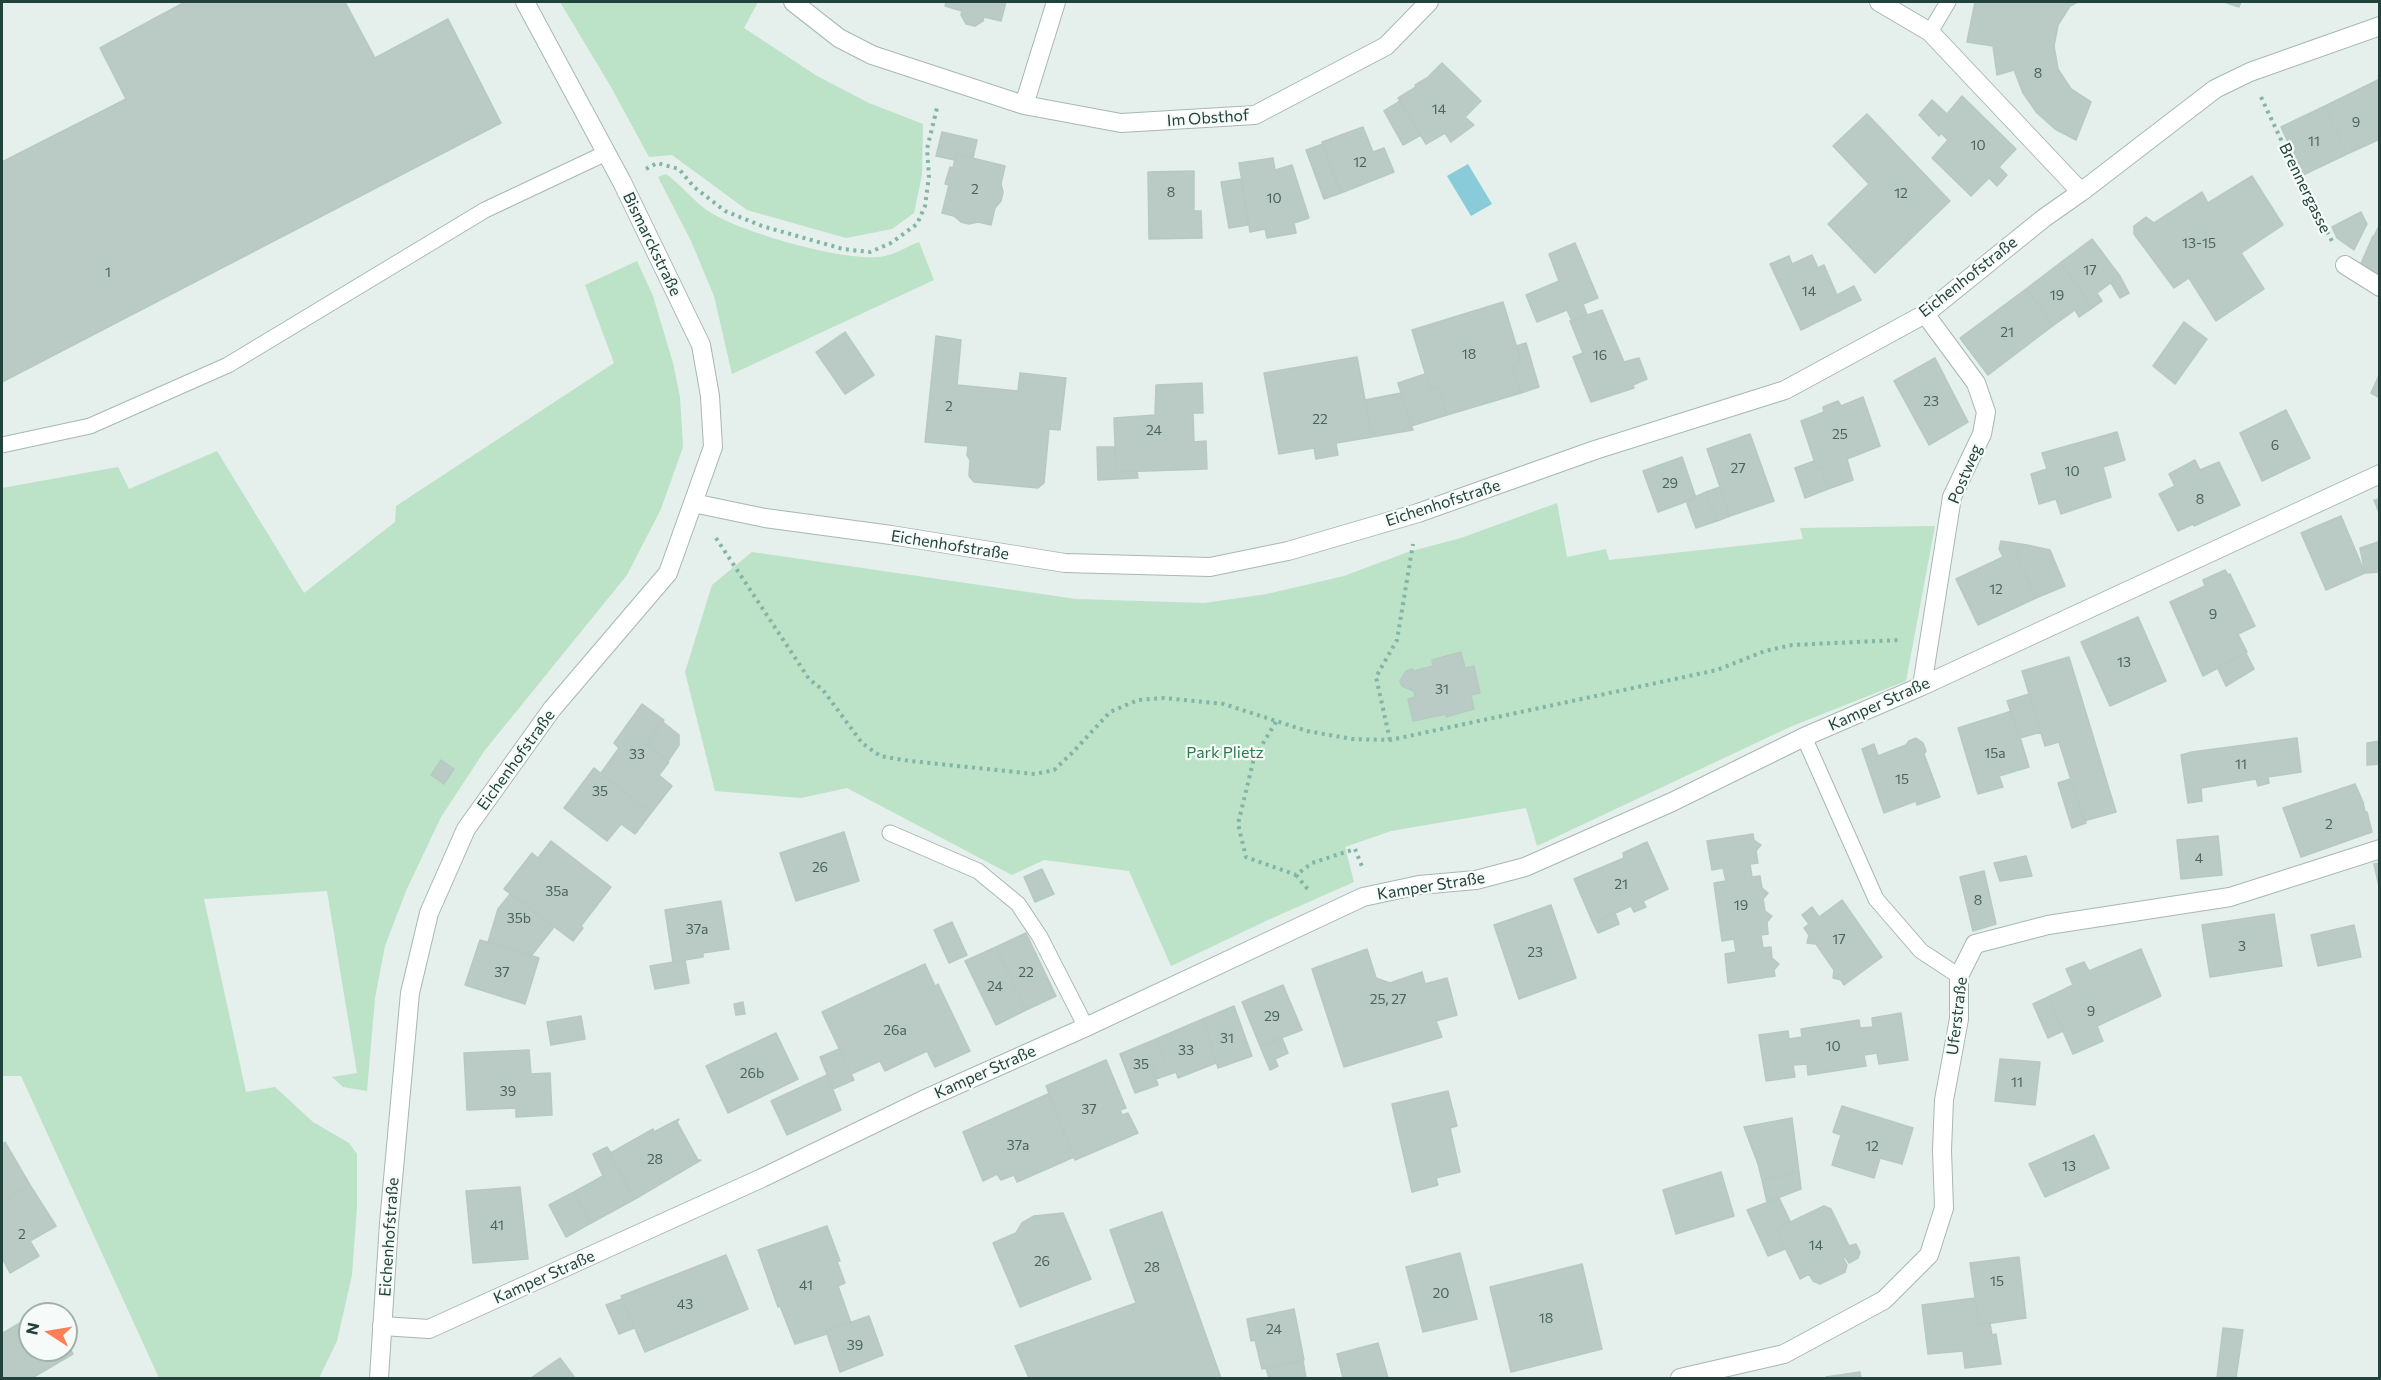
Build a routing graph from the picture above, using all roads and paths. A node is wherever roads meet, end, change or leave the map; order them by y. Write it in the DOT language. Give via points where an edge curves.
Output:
graph roads {
  1 [pos="525,2"];
  2 [pos="793,2"];
  3 [pos="1056,2"];
  4 [pos="1429,2"];
  5 [pos="1879,2"];
  6 [pos="1948,2"];
  7 [pos="2379,26"];
  8 [pos="1930,32"];
  9 [pos="2250,72"];
  10 [pos="946,81"];
  11 [pos="1024,105"];
  12 [pos="606,153"];
  13 [pos="622,182"];
  14 [pos="2081,192"];
  15 [pos="2344,266"];
  16 [pos="2379,287"];
  17 [pos="1925,314"];
  18 [pos="2,445"];
  19 [pos="2379,474"];
  20 [pos="693,503"];
  21 [pos="1412,556"];
  22 [pos="1900,640"];
  23 [pos="1922,686"];
  24 [pos="1276,722"];
  25 [pos="1804,737"];
  26 [pos="1390,740"];
  27 [pos="890,833"];
  28 [pos="2379,849"];
  29 [pos="1373,896"];
  30 [pos="1959,976"];
  31 [pos="1086,1027"];
  32 [pos="382,1326"];
  33 [pos="379,1378"];
  34 [pos="1680,1378"];
  1 -- 12 [label="street, Bismarckstraße"];
  2 -- 10 [label="street, Im Obsthof" via="839,38 872,55"];
  3 -- 11 [label="street"];
  4 -- 11 [label="street, Im Obsthof" via="1386,46 1255,115 1121,123"];
  5 -- 8 [label="street"];
  6 -- 8 [label="lane"];
  7 -- 9 [label="street, Eichenhofstraße"];
  8 -- 14 [label="street"];
  9 -- 14 [label="street, Eichenhofstraße" via="2215,89"];
  9 -- 15 [label="path, Brennergasse"];
  10 -- 11 [label="street, Im Obsthof"];
  10 -- 13 [label="path" via="927,149 925,206 916,224 891,243 870,252 843,249 724,212 679,169 657,163"];
  12 -- 13 [label="street, Bismarckstraße"];
  12 -- 18 [label="lane" via="485,210 228,365 90,426"];
  13 -- 20 [label="street, Bismarckstraße" via="701,345 713,447"];
  14 -- 17 [label="street, Eichenhofstraße"];
  15 -- 16 [label="street"];
  17 -- 20 [label="street, Eichenhofstraße" via="1785,390 1595,450 1418,513 1288,551 1210,567 1065,563 765,518"];
  17 -- 23 [label="street, Postweg" via="1976,383 1986,412 1982,434 1952,497"];
  19 -- 23 [label="street, Kamper Straße"];
  20 -- 24 [label="path" via="809,679 823,690 862,743 880,756 1035,774 1054,770 1110,712 1138,700 1164,698 1224,704"];
  20 -- 32 [label="street, Eichenhofstraße" via="668,573 552,709 466,829 429,913 410,993"];
  21 -- 26 [label="path" via="1397,640 1376,677"];
  22 -- 26 [label="path" via="1792,645 1717,670"];
  23 -- 25 [label="street, Kamper Straße"];
  24 -- 26 [label="path" via="1352,739"];
  24 -- 29 [label="path" via="1254,758 1238,824 1246,857 1296,875 1312,863 1355,849"];
  25 -- 29 [label="street, Kamper Straße" via="1672,802 1525,867 1476,880 1419,885"];
  25 -- 30 [label="lane" via="1876,899 1921,951"];
  27 -- 31 [label="lane" via="978,871 1018,904"];
  28 -- 30 [label="street, Uferstraße" via="2230,897 2048,925 1975,944"];
  29 -- 31 [label="street, Kamper Straße" via="1363,897"];
  30 -- 34 [label="street, Uferstraße" via="1959,1019 1944,1100 1944,1208 1929,1255 1884,1300 1784,1354"];
  31 -- 32 [label="street, Kamper Straße" via="429,1329"];
  32 -- 33 [label="street, Eichenhofstraße"];
}
